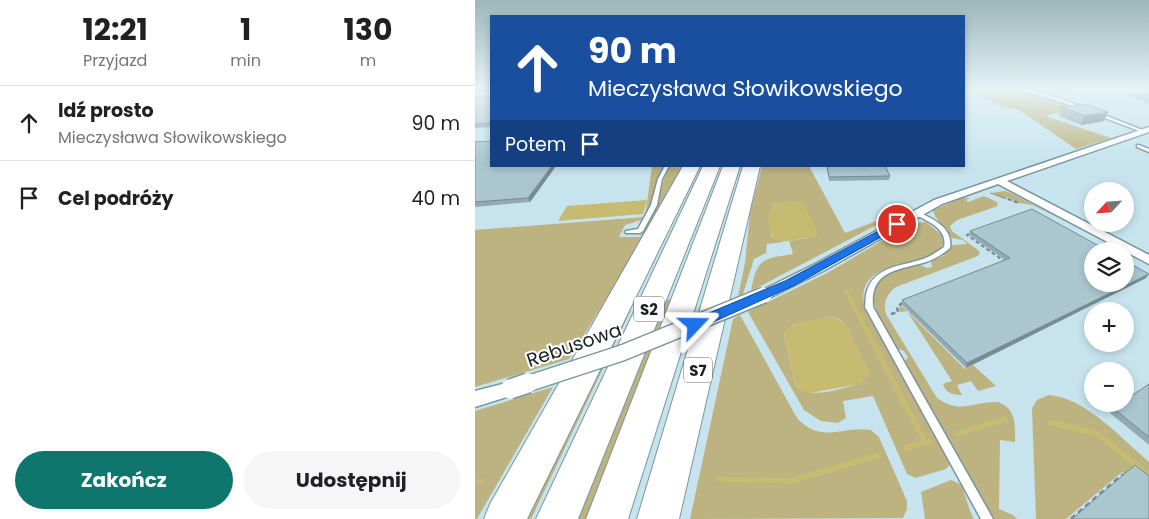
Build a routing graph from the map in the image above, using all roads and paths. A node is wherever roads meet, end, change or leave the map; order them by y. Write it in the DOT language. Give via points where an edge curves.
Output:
graph roads {
  1 [pos="1097,114"];
  2 [pos="1145,132"];
  3 [pos="1138,146"];
  4 [pos="1149,151"];
  5 [pos="666,167"];
  6 [pos="691,167"];
  7 [pos="712,167"];
  8 [pos="732,167"];
  9 [pos="752,167"];
  10 [pos="997,180"];
  11 [pos="994,195"];
  12 [pos="1026,204"];
  13 [pos="916,213"];
  14 [pos="628,232"];
  15 [pos="976,232"];
  16 [pos="1149,260"];
  17 [pos="997,266"];
  18 [pos="907,302"];
  19 [pos="891,314"];
  20 [pos="475,399"];
  21 [pos="1129,481"];
  22 [pos="505,519"];
  23 [pos="557,519"];
  24 [pos="607,519"];
  25 [pos="658,519"];
  26 [pos="987,519"];
  27 [pos="1071,519"];
  1 -- 2 [label="lane"];
  2 -- 10 [label="street, Rebusowa"];
  3 -- 4 [label="lane"];
  5 -- 14 [label="lane" via="654,205 640,231"];
  6 -- 22 [label="highway"];
  7 -- 23 [label="highway, S2"];
  8 -- 24 [label="highway, S2"];
  9 -- 25 [label="highway, S7"];
  10 -- 13 [label="street, Rebusowa"];
  10 -- 16 [label="street"];
  11 -- 12 [label="path"];
  13 -- 20 [label="street, Rebusowa, bridge" via="763,296 628,350"];
  13 -- 26 [label="lane" via="943,230 948,239 947,248 936,256 884,273 872,284 869,307"];
  15 -- 17 [label="path" via="967,235 1007,262"];
  18 -- 19 [label="path" via="898,305 898,312"];
  21 -- 27 [label="path" via="1122,475"];
}
